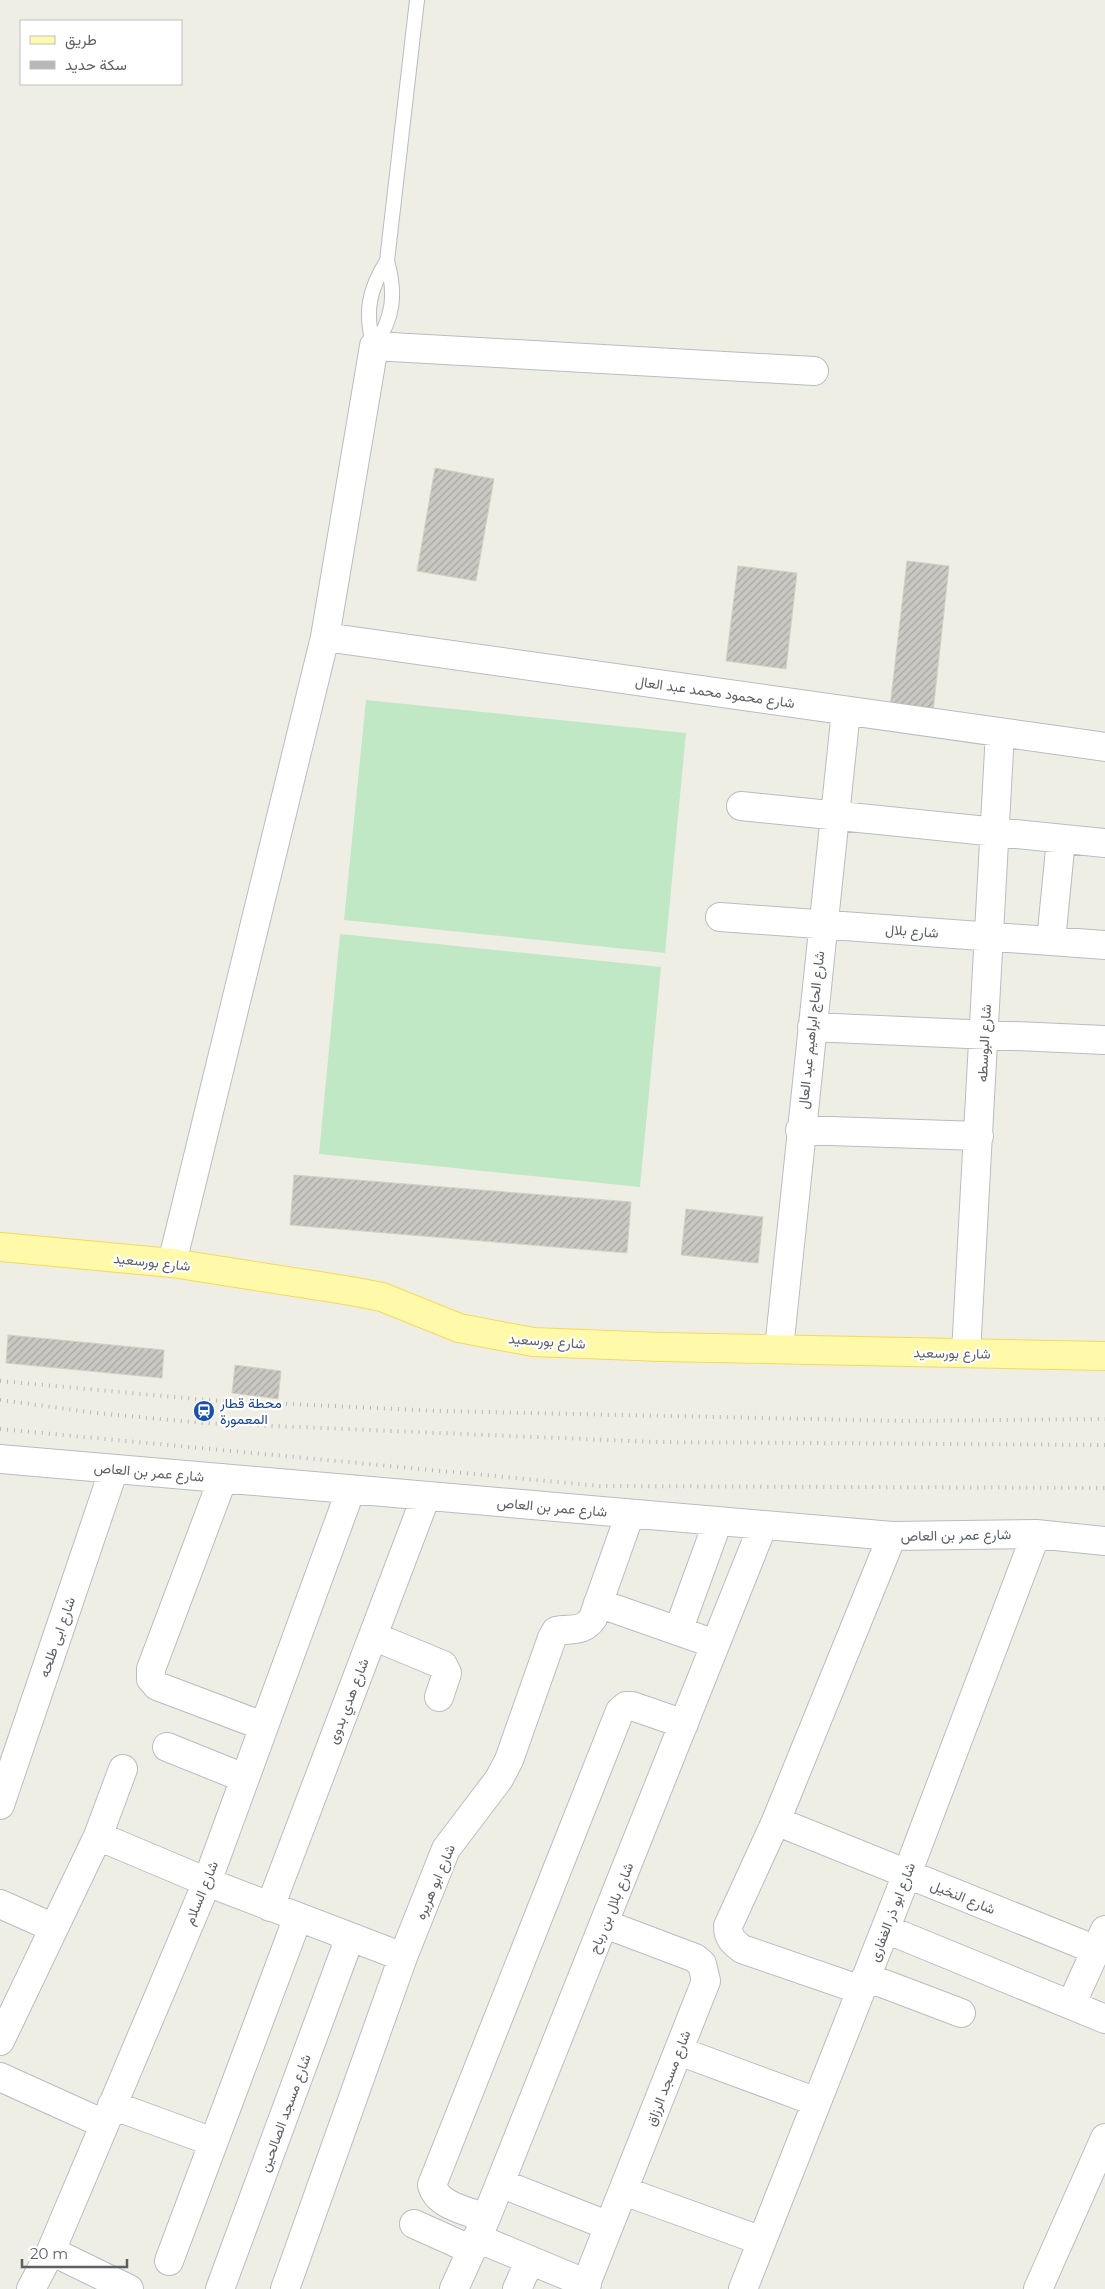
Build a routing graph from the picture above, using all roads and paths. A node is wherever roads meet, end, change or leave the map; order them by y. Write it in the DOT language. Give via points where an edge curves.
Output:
graph roads {
  1 [pos="416,0"];
  2 [pos="387,260"];
  3 [pos="374,346"];
  4 [pos="814,372"];
  5 [pos="324,637"];
  6 [pos="846,710"];
  7 [pos="1000,732"];
  8 [pos="1105,747"];
  9 [pos="741,806"];
  10 [pos="834,815"];
  11 [pos="995,832"];
  12 [pos="1061,838"];
  13 [pos="1105,843"];
  14 [pos="720,917"];
  15 [pos="823,924"];
  16 [pos="990,936"];
  17 [pos="1050,941"];
  18 [pos="1105,945"];
  19 [pos="812,1027"];
  20 [pos="984,1035"];
  21 [pos="1105,1040"];
  22 [pos="800,1130"];
  23 [pos="979,1136"];
  24 [pos="0,1247"];
  25 [pos="172,1263"];
  26 [pos="779,1350"];
  27 [pos="966,1353"];
  28 [pos="1105,1356"];
  29 [pos="0,1459"];
  30 [pos="114,1469"];
  31 [pos="223,1478"];
  32 [pos="351,1489"];
  33 [pos="426,1496"];
  34 [pos="630,1514"];
  35 [pos="718,1521"];
  36 [pos="763,1525"];
  37 [pos="1036,1534"];
  38 [pos="892,1536"];
  39 [pos="1105,1541"];
  40 [pos="598,1603"];
  41 [pos="678,1631"];
  42 [pos="373,1636"];
  43 [pos="715,1644"];
  44 [pos="439,1697"];
  45 [pos="684,1724"];
  46 [pos="264,1726"];
  47 [pos="167,1747"];
  48 [pos="123,1769"];
  49 [pos="244,1778"];
  50 [pos="0,1805"];
  51 [pos="776,1821"];
  52 [pos="98,1836"];
  53 [pos="907,1874"];
  54 [pos="207,1882"];
  55 [pos="0,1904"];
  56 [pos="270,1906"];
  57 [pos="298,1917"];
  58 [pos="605,1924"];
  59 [pos="54,1928"];
  60 [pos="886,1929"];
  61 [pos="350,1937"];
  62 [pos="1100,1940"];
  63 [pos="404,1957"];
  64 [pos="864,1984"];
  65 [pos="1071,2005"];
  66 [pos="961,2014"];
  67 [pos="1105,2019"];
  68 [pos="0,2042"];
  69 [pos="679,2051"];
  70 [pos="0,2077"];
  71 [pos="817,2102"];
  72 [pos="108,2114"];
  73 [pos="1105,2138"];
  74 [pos="213,2142"];
  75 [pos="500,2184"];
  76 [pos="624,2191"];
  77 [pos="414,2224"];
  78 [pos="609,2226"];
  79 [pos="478,2236"];
  80 [pos="762,2241"];
  81 [pos="51,2251"];
  82 [pos="530,2260"];
  83 [pos="169,2261"];
  84 [pos="585,2286"];
  85 [pos="31,2289"];
  86 [pos="129,2289"];
  87 [pos="220,2289"];
  88 [pos="285,2289"];
  89 [pos="454,2289"];
  90 [pos="517,2289"];
  91 [pos="743,2289"];
  92 [pos="1038,2289"];
  1 -- 2 [label="lane"];
  2 -- 3 [label="lane" via="375,279 369,300 368,315"];
  2 -- 3 [label="lane" via="393,281 393,303 390,318"];
  3 -- 4 [label="street"];
  3 -- 5 [label="street"];
  5 -- 6 [label="street, شارع محمود محمد عبد العال"];
  5 -- 25 [label="street"];
  6 -- 7 [label="street, شارع محمود محمد عبد العال"];
  6 -- 10 [label="street, شارع الحاج ابراهيم عبد العال"];
  7 -- 8 [label="street, شارع محمود محمد عبد العال"];
  7 -- 11 [label="street, شارع البوسطه"];
  9 -- 10 [label="street"];
  10 -- 11 [label="street"];
  10 -- 15 [label="street, شارع الحاج ابراهيم عبد العال"];
  11 -- 12 [label="street"];
  11 -- 16 [label="street, شارع البوسطه"];
  12 -- 13 [label="street"];
  12 -- 17 [label="street"];
  14 -- 15 [label="street, شارع بلال"];
  15 -- 16 [label="street, شارع بلال"];
  15 -- 19 [label="street, شارع الحاج ابراهيم عبد العال"];
  16 -- 17 [label="street, شارع بلال"];
  16 -- 20 [label="street, شارع البوسطه"];
  17 -- 18 [label="street, شارع بلال"];
  19 -- 20 [label="street"];
  19 -- 22 [label="street, شارع الحاج ابراهيم عبد العال"];
  20 -- 21 [label="street"];
  20 -- 23 [label="street, شارع البوسطه"];
  22 -- 23 [label="street"];
  22 -- 26 [label="street, شارع الحاج ابراهيم عبد العال"];
  23 -- 27 [label="street, شارع البوسطه"];
  24 -- 25 [label="main road, شارع بورسعيد"];
  25 -- 26 [label="main road, شارع بورسعيد" via="382,1297 459,1328 511,1339"];
  26 -- 27 [label="main road, شارع بورسعيد"];
  27 -- 28 [label="main road, شارع بورسعيد"];
  29 -- 30 [label="street, شارع عمر بن العاص"];
  30 -- 31 [label="street, شارع عمر بن العاص"];
  30 -- 50 [label="street, شارع ابى طلحه"];
  31 -- 32 [label="street, شارع عمر بن العاص"];
  31 -- 46 [label="street" via="151,1669 151,1679 157,1686"];
  32 -- 33 [label="street, شارع عمر بن العاص"];
  32 -- 46 [label="street, شارع السلام"];
  33 -- 34 [label="street, شارع عمر بن العاص"];
  33 -- 42 [label="street, شارع هدي بدوى"];
  34 -- 35 [label="street, شارع عمر بن العاص"];
  34 -- 40 [label="street, شارع ابو هريره"];
  35 -- 36 [label="street, شارع عمر بن العاص"];
  35 -- 41 [label="street"];
  36 -- 38 [label="street, شارع عمر بن العاص"];
  36 -- 43 [label="street, شارع بلال بن رباح"];
  37 -- 38 [label="street, شارع عمر بن العاص"];
  37 -- 39 [label="street, شارع عمر بن العاص"];
  37 -- 53 [label="street, شارع ابو ذر الغفارى"];
  38 -- 51 [label="street"];
  40 -- 41 [label="street"];
  40 -- 63 [label="street, شارع ابو هريره" via="588,1626 580,1630 556,1631 552,1638 509,1760 499,1779 446,1850"];
  41 -- 43 [label="street"];
  42 -- 44 [label="street" via="443,1665 447,1672"];
  42 -- 56 [label="street, شارع هدي بدوى"];
  43 -- 45 [label="street, شارع بلال بن رباح"];
  45 -- 58 [label="street, شارع بلال بن رباح"];
  45 -- 79 [label="street" via="626,1706 616,1720 432,2185 434,2194"];
  46 -- 49 [label="street, شارع السلام"];
  47 -- 49 [label="street"];
  48 -- 52 [label="street"];
  49 -- 54 [label="street, شارع السلام"];
  51 -- 53 [label="street, شارع النخيل"];
  51 -- 64 [label="street" via="728,1926 728,1935 742,1949"];
  52 -- 54 [label="street"];
  52 -- 59 [label="street"];
  53 -- 60 [label="street, شارع ابو ذر الغفارى"];
  53 -- 62 [label="street, شارع النخيل"];
  54 -- 56 [label="street"];
  54 -- 72 [label="street, شارع السلام"];
  55 -- 59 [label="street"];
  56 -- 57 [label="street"];
  57 -- 61 [label="street"];
  57 -- 74 [label="street"];
  58 -- 69 [label="street, شارع مسجد الرزاق" via="695,1958 702,1964 706,1981"];
  58 -- 75 [label="street, شارع بلال بن رباح"];
  59 -- 68 [label="street"];
  60 -- 64 [label="street, شارع ابو ذر الغفارى"];
  60 -- 65 [label="street"];
  61 -- 63 [label="street"];
  61 -- 87 [label="street, شارع مسجد الصالحين"];
  62 -- 65 [label="street"];
  63 -- 88 [label="street, شارع ابو هريره"];
  64 -- 66 [label="street"];
  64 -- 71 [label="street, شارع ابو ذر الغفارى"];
  65 -- 67 [label="street"];
  69 -- 71 [label="street"];
  69 -- 76 [label="street, شارع مسجد الرزاق"];
  70 -- 72 [label="street"];
  71 -- 80 [label="street, شارع ابو ذر الغفارى"];
  72 -- 74 [label="street"];
  72 -- 81 [label="street, شارع السلام"];
  73 -- 92 [label="street"];
  74 -- 83 [label="street"];
  75 -- 78 [label="street"];
  75 -- 79 [label="street, شارع بلال بن رباح"];
  76 -- 78 [label="street, شارع مسجد الرزاق"];
  76 -- 80 [label="street"];
  77 -- 79 [label="street"];
  78 -- 84 [label="street, شارع مسجد الرزاق"];
  79 -- 82 [label="street"];
  79 -- 89 [label="street, شارع بلال بن رباح"];
  80 -- 91 [label="street, شارع ابو ذر الغفارى"];
  81 -- 85 [label="street, شارع السلام"];
  81 -- 86 [label="street"];
  82 -- 84 [label="street"];
  82 -- 90 [label="street"];
}
